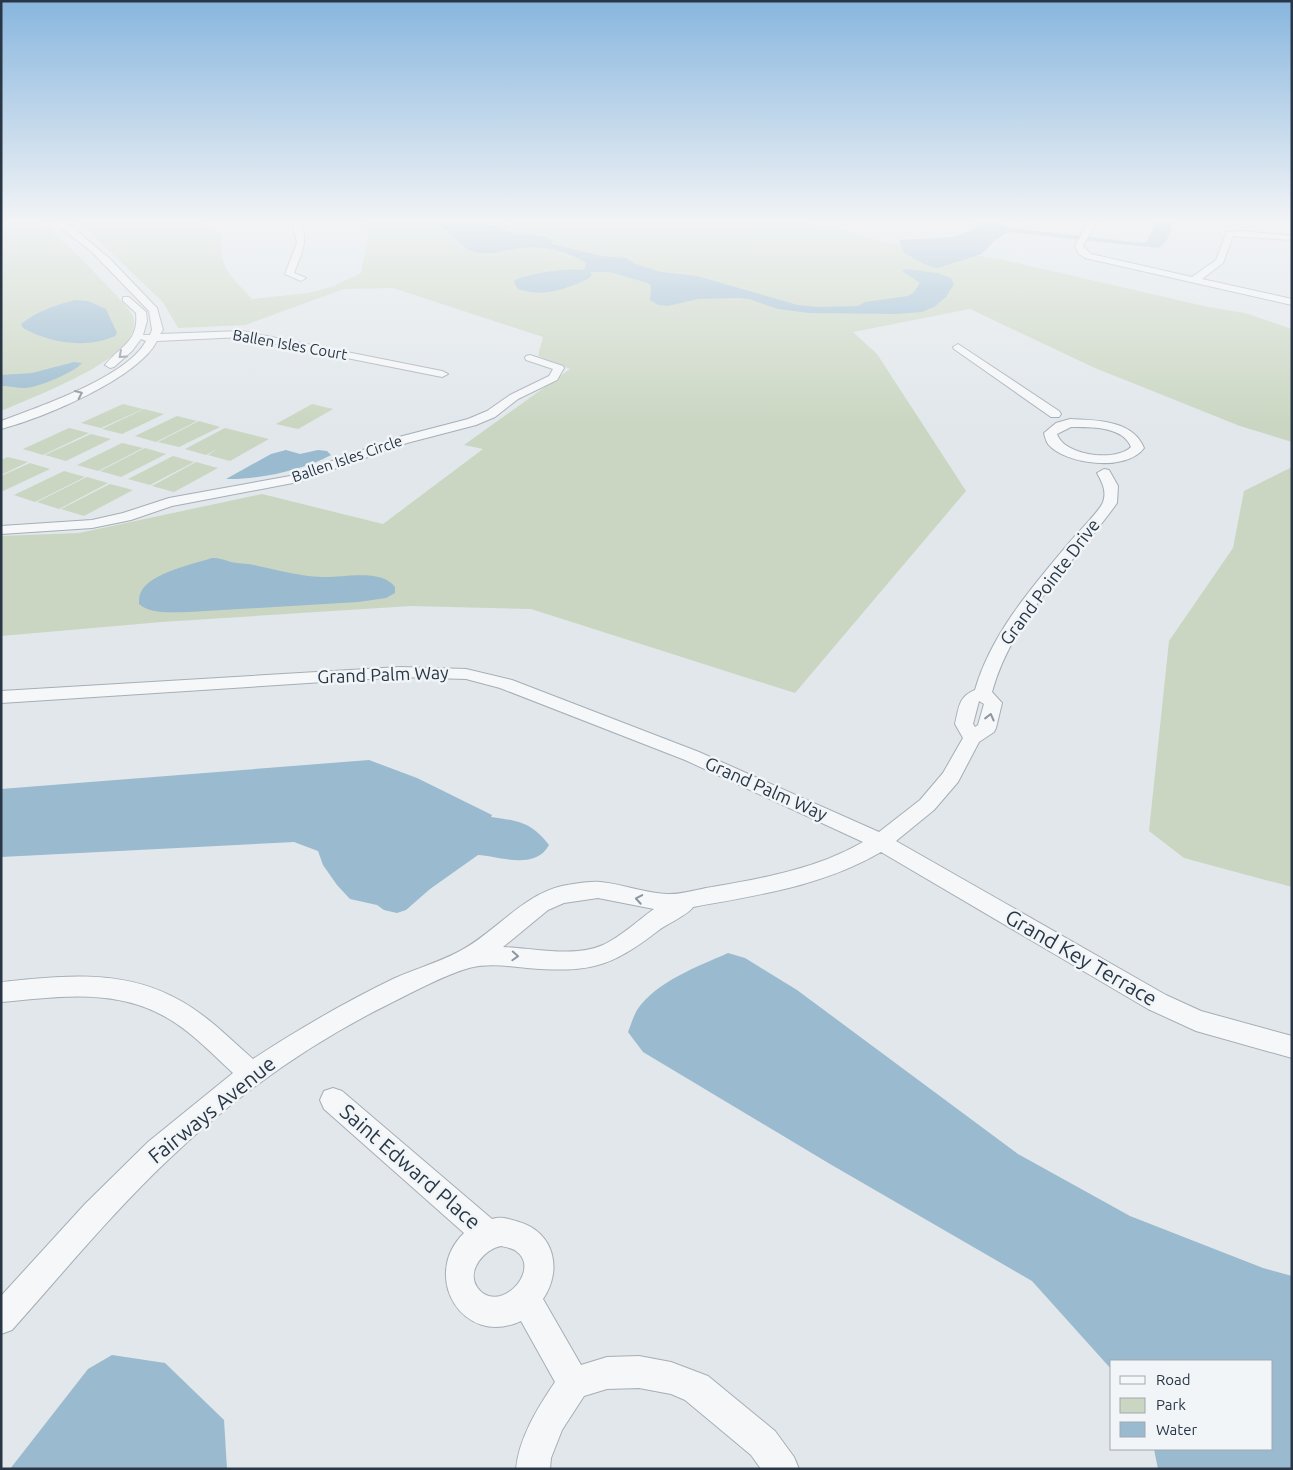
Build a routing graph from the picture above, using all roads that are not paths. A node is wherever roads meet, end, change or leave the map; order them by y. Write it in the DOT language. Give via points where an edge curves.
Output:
graph roads {
  1 [pos="132,288"];
  2 [pos="1231,288"];
  3 [pos="118,290"];
  4 [pos="1292,302"];
  5 [pos="155,336"];
  6 [pos="137,339"];
  7 [pos="958,347"];
  8 [pos="530,358"];
  9 [pos="442,374"];
  10 [pos="1,416"];
  11 [pos="1057,420"];
  12 [pos="1,425"];
  13 [pos="1078,455"];
  14 [pos="1120,458"];
  15 [pos="1104,473"];
  16 [pos="1,530"];
  17 [pos="1,697"];
  18 [pos="882,842"];
  19 [pos="704,898"];
  20 [pos="466,959"];
  21 [pos="1,992"];
  22 [pos="1292,1047"];
  23 [pos="252,1074"];
  24 [pos="333,1100"];
  25 [pos="488,1234"];
  26 [pos="526,1300"];
  27 [pos="1,1319"];
  28 [pos="574,1383"];
  29 [pos="533,1469"];
  30 [pos="782,1469"];
  1 -- 5 [label="street" via="154,310 157,319"];
  2 -- 4 [label="street"];
  3 -- 6 [label="street" via="141,312 142,327"];
  5 -- 6 [label="street, Ballen Isles Court"];
  5 -- 9 [label="street, Ballen Isles Court" via="242,334"];
  12 -- 5 [label="street, one-way" via="42,411 105,382 140,356"];
  6 -- 10 [label="street, one-way" via="124,355 88,379 64,392"];
  7 -- 11 [label="street"];
  8 -- 16 [label="street, Ballen Isles Circle" via="559,368 553,378 472,422 403,440 292,479 169,502 126,517 92,524"];
  11 -- 13 [label="street" via="1049,437 1052,442"];
  11 -- 14 [label="street" via="1114,428 1135,439 1137,451"];
  13 -- 14 [label="street"];
  13 -- 15 [label="street"];
  14 -- 15 [label="street"];
  15 -- 18 [label="street, Grand Pointe Drive" via="1111,486 1110,503 1035,595 985,677 983,693 993,702 987,728 972,738 951,777 928,805"];
  17 -- 18 [label="street, Grand Palm Way" via="400,672 466,674 506,684 675,749"];
  18 -- 19 [label="street, Fairways Avenue" via="828,868 785,882"];
  18 -- 22 [label="street, Grand Key Terrace" via="1157,1002 1196,1020"];
  20 -- 19 [label="street, Fairways Avenue, one-way" via="497,955 556,961 600,956 640,934 658,917"];
  19 -- 20 [label="street, Fairways Avenue, one-way" via="669,903 598,890 560,895 540,904 500,938"];
  20 -- 23 [label="street, Fairways Avenue" via="355,1009"];
  21 -- 23 [label="street" via="79,985 113,988 144,996 172,1008 197,1025"];
  23 -- 27 [label="street, Fairways Avenue" via="158,1152 94,1214"];
  24 -- 25 [label="street, Saint Edward Place"];
  25 -- 26 [label="street, Saint Edward Place" via="514,1232 526,1238 534,1248 539,1260 539,1275"];
  25 -- 26 [label="street, Saint Edward Place" via="466,1253 460,1278 462,1290 469,1301 490,1312 516,1308"];
  26 -- 28 [label="street"];
  28 -- 29 [label="street" via="550,1419 534,1458"];
  28 -- 30 [label="street" via="608,1373 639,1372 671,1378 696,1388 763,1443"];
}
